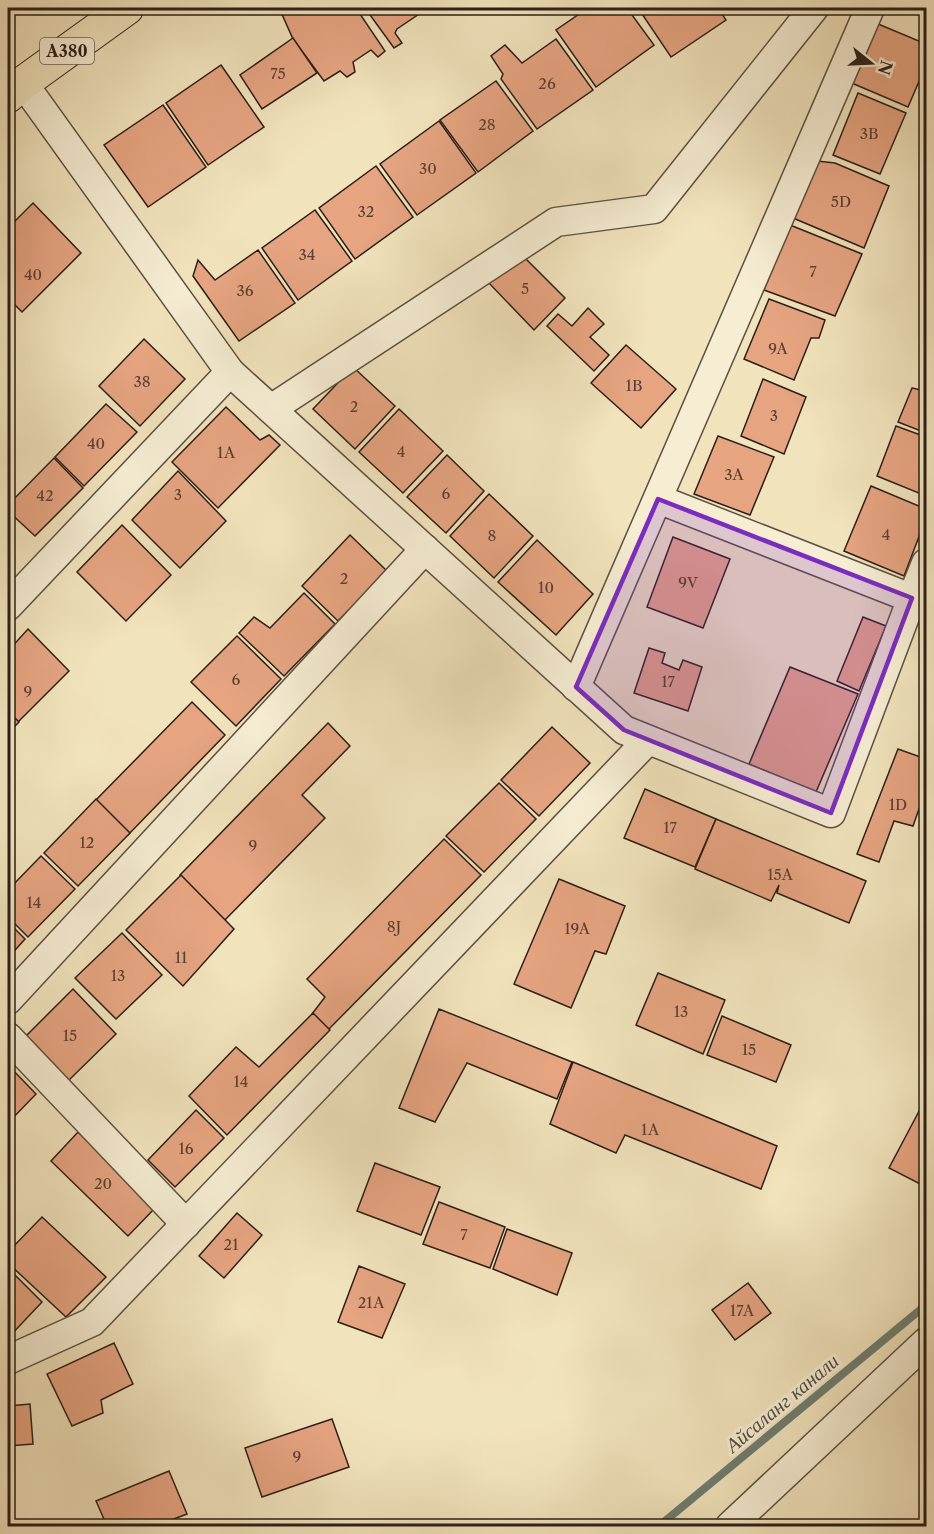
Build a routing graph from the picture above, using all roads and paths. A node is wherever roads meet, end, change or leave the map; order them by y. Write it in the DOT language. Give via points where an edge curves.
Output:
graph roads {
  1 [pos="127,8"];
  2 [pos="814,8"];
  3 [pos="870,8"];
  4 [pos="15,89"];
  5 [pos="230,372"];
  6 [pos="271,409"];
  7 [pos="658,498"];
  8 [pos="425,549"];
  9 [pos="927,563"];
  10 [pos="919,601"];
  11 [pos="8,606"];
  12 [pos="576,687"];
  13 [pos="648,740"];
  14 [pos="8,1000"];
  15 [pos="8,1037"];
  16 [pos="186,1224"];
  17 [pos="927,1342"];
  18 [pos="8,1360"];
  19 [pos="730,1527"];
  1 -- 4 [label="highway, A380"];
  2 -- 6 [label="street" via="654,209 556,222"];
  3 -- 7 [label="street"];
  4 -- 5 [label="street"];
  5 -- 6 [label="street"];
  5 -- 11 [label="street"];
  6 -- 8 [label="street"];
  7 -- 10 [label="street"];
  7 -- 12 [label="street"];
  8 -- 12 [label="street"];
  8 -- 14 [label="street"];
  9 -- 10 [label="street"];
  10 -- 13 [label="street" via="831,813"];
  12 -- 13 [label="street" via="624,730"];
  13 -- 16 [label="street"];
  15 -- 16 [label="street"];
  16 -- 18 [label="street" via="92,1322"];
  17 -- 19 [label="street"];
}
